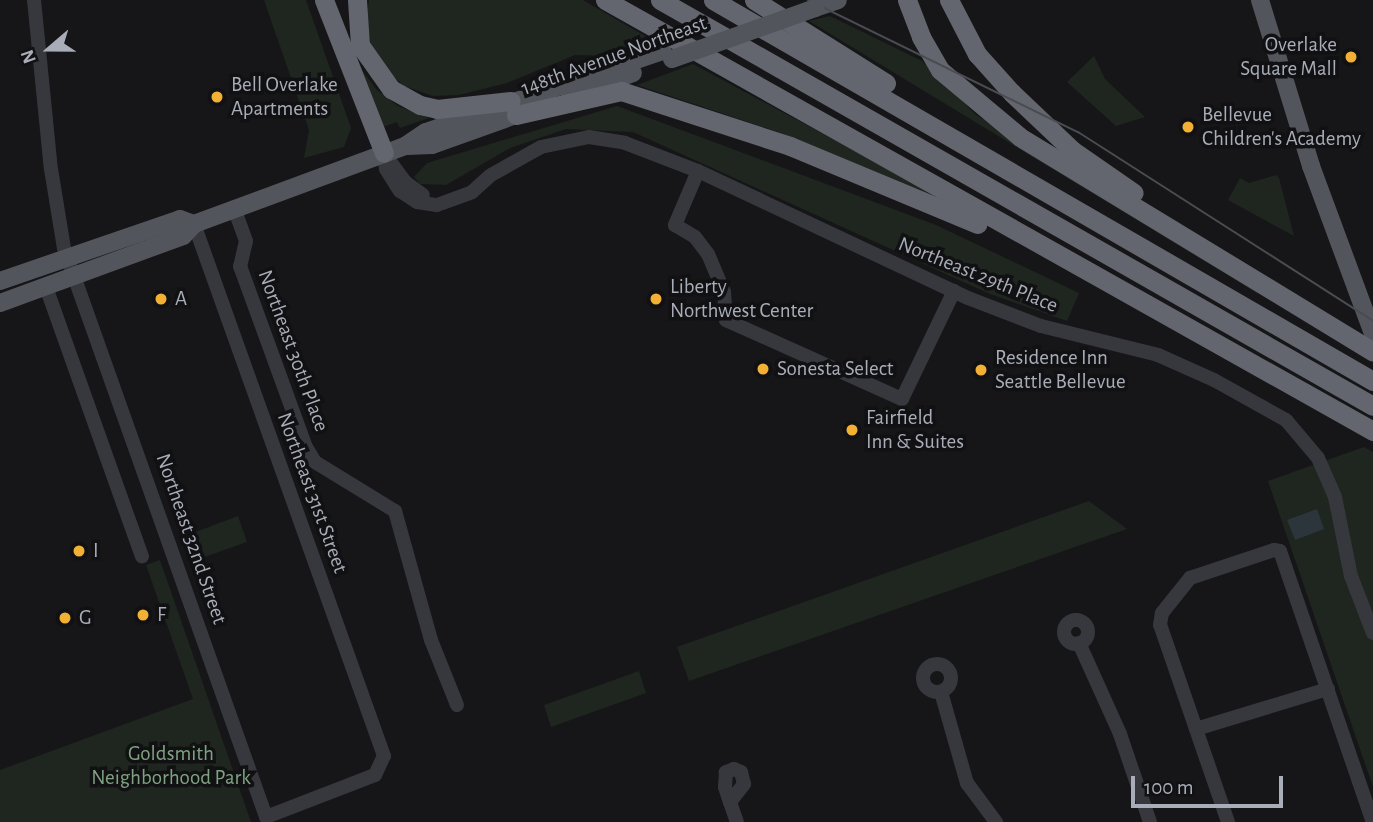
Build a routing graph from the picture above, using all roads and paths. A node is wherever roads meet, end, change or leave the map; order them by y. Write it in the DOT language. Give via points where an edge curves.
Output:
graph roads {
  1 [pos="34,0"];
  2 [pos="324,0"];
  3 [pos="357,0"];
  4 [pos="605,0"];
  5 [pos="660,0"];
  6 [pos="713,0"];
  7 [pos="754,0"];
  8 [pos="838,0"];
  9 [pos="907,0"];
  10 [pos="949,0"];
  11 [pos="1248,0"];
  12 [pos="1260,0"];
  13 [pos="809,4"];
  14 [pos="1271,47"];
  15 [pos="513,108"];
  16 [pos="384,153"];
  17 [pos="698,171"];
  18 [pos="234,208"];
  19 [pos="1090,214"];
  20 [pos="194,224"];
  21 [pos="68,257"];
  22 [pos="76,276"];
  23 [pos="1089,276"];
  24 [pos="0,281"];
  25 [pos="46,286"];
  26 [pos="954,291"];
  27 [pos="0,303"];
  28 [pos="1311,313"];
  29 [pos="1368,343"];
  30 [pos="1373,381"];
  31 [pos="1373,406"];
  32 [pos="1373,432"];
  33 [pos="142,556"];
  34 [pos="1373,633"];
  35 [pos="1079,643"];
  36 [pos="1328,688"];
  37 [pos="941,692"];
  38 [pos="457,705"];
  39 [pos="1196,729"];
  40 [pos="730,802"];
  41 [pos="266,817"];
  42 [pos="737,822"];
  43 [pos="996,822"];
  44 [pos="1150,822"];
  45 [pos="1228,822"];
  46 [pos="1372,822"];
  1 -- 21 [label="street, Northeast 32nd Street" via="56,207"];
  2 -- 16 [label="highway"];
  3 -- 15 [label="highway" via="360,45 391,89 437,109"];
  4 -- 23 [label="highway"];
  5 -- 31 [label="highway"];
  6 -- 19 [label="highway"];
  7 -- 19 [label="highway"];
  8 -- 13 [label="main road, 148th Avenue Northeast"];
  9 -- 28 [label="highway" via="940,70 969,98 1020,137"];
  10 -- 28 [label="highway" via="978,54 1064,143"];
  11 -- 14 [label="main road" via="1259,33"];
  12 -- 14 [label="main road"];
  13 -- 15 [label="main road, 148th Avenue Northeast, bridge"];
  14 -- 29 [label="main road" via="1343,245"];
  15 -- 16 [label="main road, 148th Avenue Northeast" via="432,145"];
  15 -- 23 [label="highway" via="610,91 659,101 826,160"];
  16 -- 17 [label="street, Northeast 29th Place" via="388,176 417,202 451,202 541,147 589,137 625,143"];
  16 -- 18 [label="main road, 148th Avenue Northeast"];
  17 -- 26 [label="street, Northeast 29th Place"];
  17 -- 26 [label="street" via="675,225 695,237 708,254 724,292 726,320 902,399"];
  18 -- 20 [label="main road, 148th Avenue Northeast"];
  18 -- 38 [label="street, Northeast 30th Place" via="246,241 240,266 306,447 315,462 395,511 430,640"];
  19 -- 30 [label="highway"];
  20 -- 21 [label="main road, 148th Avenue Northeast" via="180,219"];
  20 -- 22 [label="main road, 148th Avenue Northeast" via="183,236"];
  20 -- 41 [label="street, Northeast 31st Street" via="384,756 375,775"];
  21 -- 22 [label="street, Northeast 32nd Street"];
  21 -- 24 [label="main road, 148th Avenue Northeast"];
  22 -- 25 [label="main road, 148th Avenue Northeast"];
  22 -- 41 [label="street, Northeast 32nd Street"];
  23 -- 32 [label="highway"];
  25 -- 27 [label="main road, 148th Avenue Northeast"];
  25 -- 33 [label="street"];
  26 -- 34 [label="street, Northeast 29th Place" via="1041,326 1158,355 1286,420 1305,439 1328,478 1352,576"];
  28 -- 29 [label="highway"];
  35 -- 44 [label="street" via="1120,734"];
  36 -- 39 [label="street"];
  36 -- 39 [label="street" via="1280,551 1274,550 1189,579 1163,613 1160,625"];
  36 -- 46 [label="street"];
  37 -- 43 [label="street" via="967,783"];
  39 -- 45 [label="street"];
  40 -- 42 [label="street"];
}
